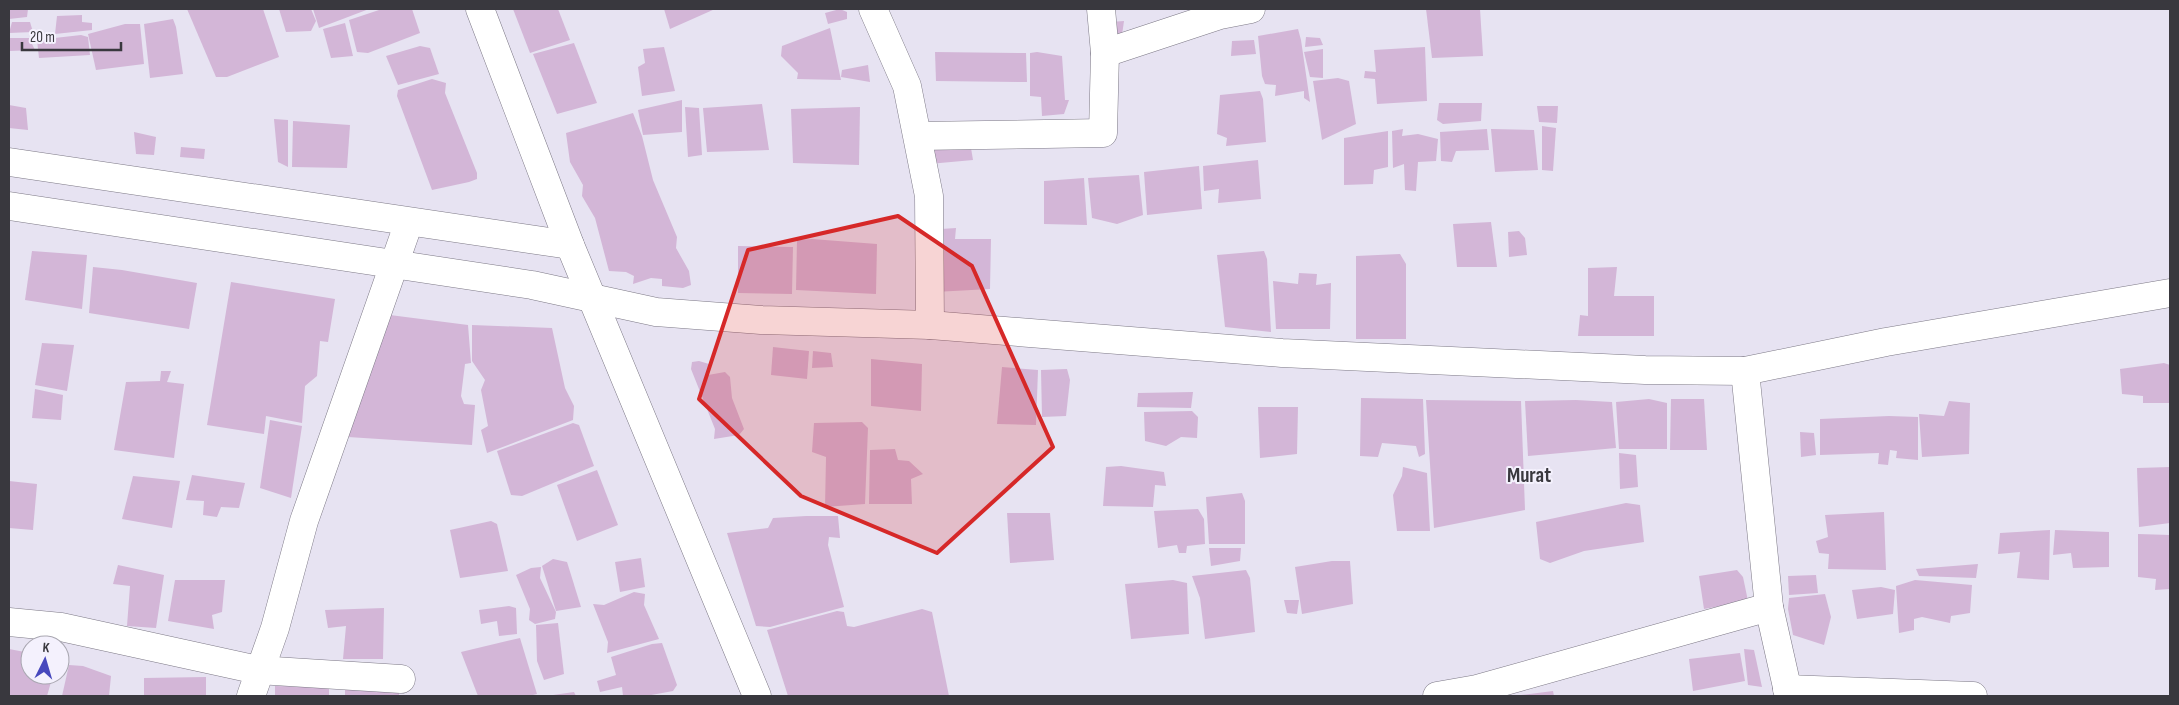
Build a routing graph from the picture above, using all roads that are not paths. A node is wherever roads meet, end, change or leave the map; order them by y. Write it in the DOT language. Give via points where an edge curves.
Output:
graph roads {
  1 [pos="480,9"];
  2 [pos="873,9"];
  3 [pos="1101,9"];
  4 [pos="1251,9"];
  5 [pos="1105,53"];
  6 [pos="918,136"];
  7 [pos="9,162"];
  8 [pos="9,206"];
  9 [pos="409,222"];
  10 [pos="570,245"];
  11 [pos="394,265"];
  12 [pos="2170,292"];
  13 [pos="593,300"];
  14 [pos="930,325"];
  15 [pos="1745,371"];
  16 [pos="1769,607"];
  17 [pos="9,622"];
  18 [pos="258,670"];
  19 [pos="401,679"];
  20 [pos="1478,692"];
  21 [pos="1788,693"];
  22 [pos="749,694"];
  23 [pos="251,696"];
  24 [pos="1437,696"];
  25 [pos="1973,696"];
  1 -- 10 [label="street"];
  2 -- 6 [label="street" via="908,86"];
  3 -- 5 [label="street"];
  4 -- 5 [label="street" via="1220,15"];
  5 -- 6 [label="street" via="1103,133"];
  6 -- 14 [label="street" via="929,196"];
  7 -- 9 [label="street"];
  8 -- 11 [label="street"];
  9 -- 10 [label="street"];
  9 -- 11 [label="street"];
  10 -- 13 [label="street"];
  11 -- 13 [label="street" via="532,285"];
  11 -- 18 [label="street" via="304,521 274,628"];
  12 -- 15 [label="street" via="1886,342"];
  13 -- 14 [label="street" via="656,312 761,320"];
  13 -- 22 [label="street"];
  14 -- 15 [label="street" via="1282,353 1646,370"];
  15 -- 16 [label="street"];
  16 -- 20 [label="street"];
  16 -- 21 [label="street"];
  17 -- 18 [label="street" via="61,627"];
  18 -- 19 [label="street"];
  18 -- 23 [label="street"];
  20 -- 24 [label="street"];
  21 -- 25 [label="street"];
}
